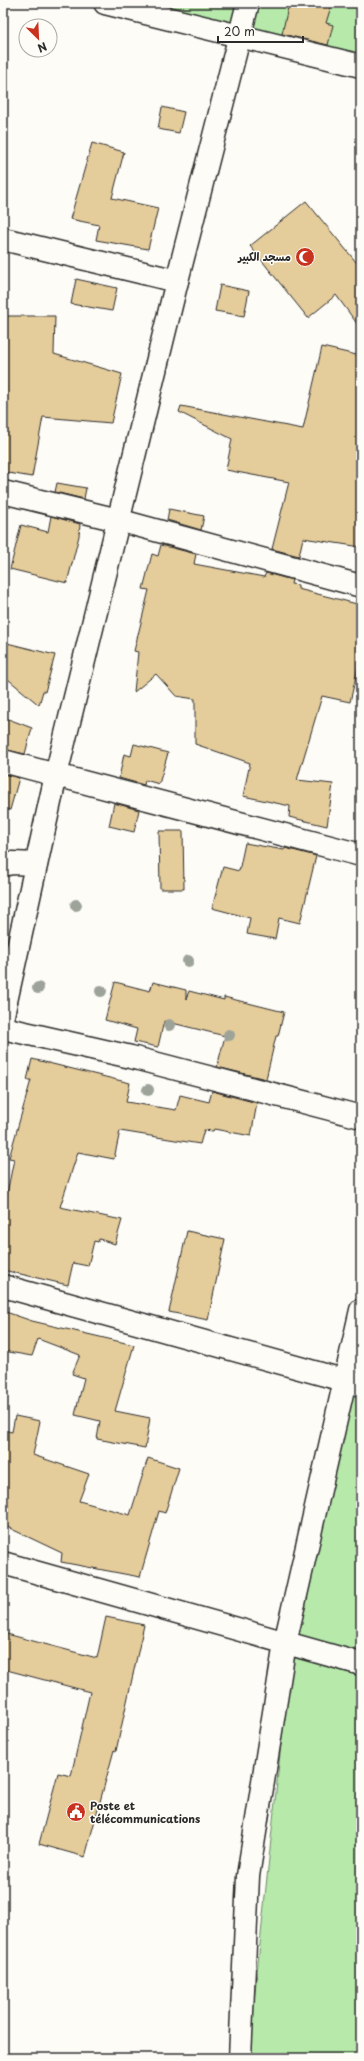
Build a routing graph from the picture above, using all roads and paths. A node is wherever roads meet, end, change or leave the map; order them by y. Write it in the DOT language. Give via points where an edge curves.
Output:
graph roads {
  1 [pos="105,3"];
  2 [pos="248,3"];
  3 [pos="238,36"];
  4 [pos="361,66"];
  5 [pos="3,238"];
  6 [pos="177,282"];
  7 [pos="3,492"];
  8 [pos="118,520"];
  9 [pos="361,586"];
  10 [pos="3,761"];
  11 [pos="56,775"];
  12 [pos="361,855"];
  13 [pos="36,864"];
  14 [pos="3,865"];
  15 [pos="3,1015"];
  16 [pos="3,1028"];
  17 [pos="361,1117"];
  18 [pos="3,1286"];
  19 [pos="361,1310"];
  20 [pos="353,1383"];
  21 [pos="3,1563"];
  22 [pos="285,1643"];
  23 [pos="361,1664"];
  24 [pos="240,2058"];
  1 -- 3 [label="street"];
  2 -- 3 [label="street"];
  3 -- 4 [label="street"];
  3 -- 6 [label="street"];
  5 -- 6 [label="street"];
  6 -- 8 [label="street"];
  7 -- 8 [label="street"];
  8 -- 9 [label="street"];
  8 -- 11 [label="street"];
  10 -- 11 [label="street"];
  11 -- 12 [label="street"];
  11 -- 13 [label="street"];
  13 -- 14 [label="street"];
  13 -- 15 [label="street"];
  16 -- 17 [label="street" via="131,1057"];
  18 -- 20 [label="street"];
  19 -- 20 [label="street"];
  20 -- 22 [label="street"];
  21 -- 22 [label="street"];
  22 -- 23 [label="street"];
  22 -- 24 [label="street" via="248,1876"];
}
